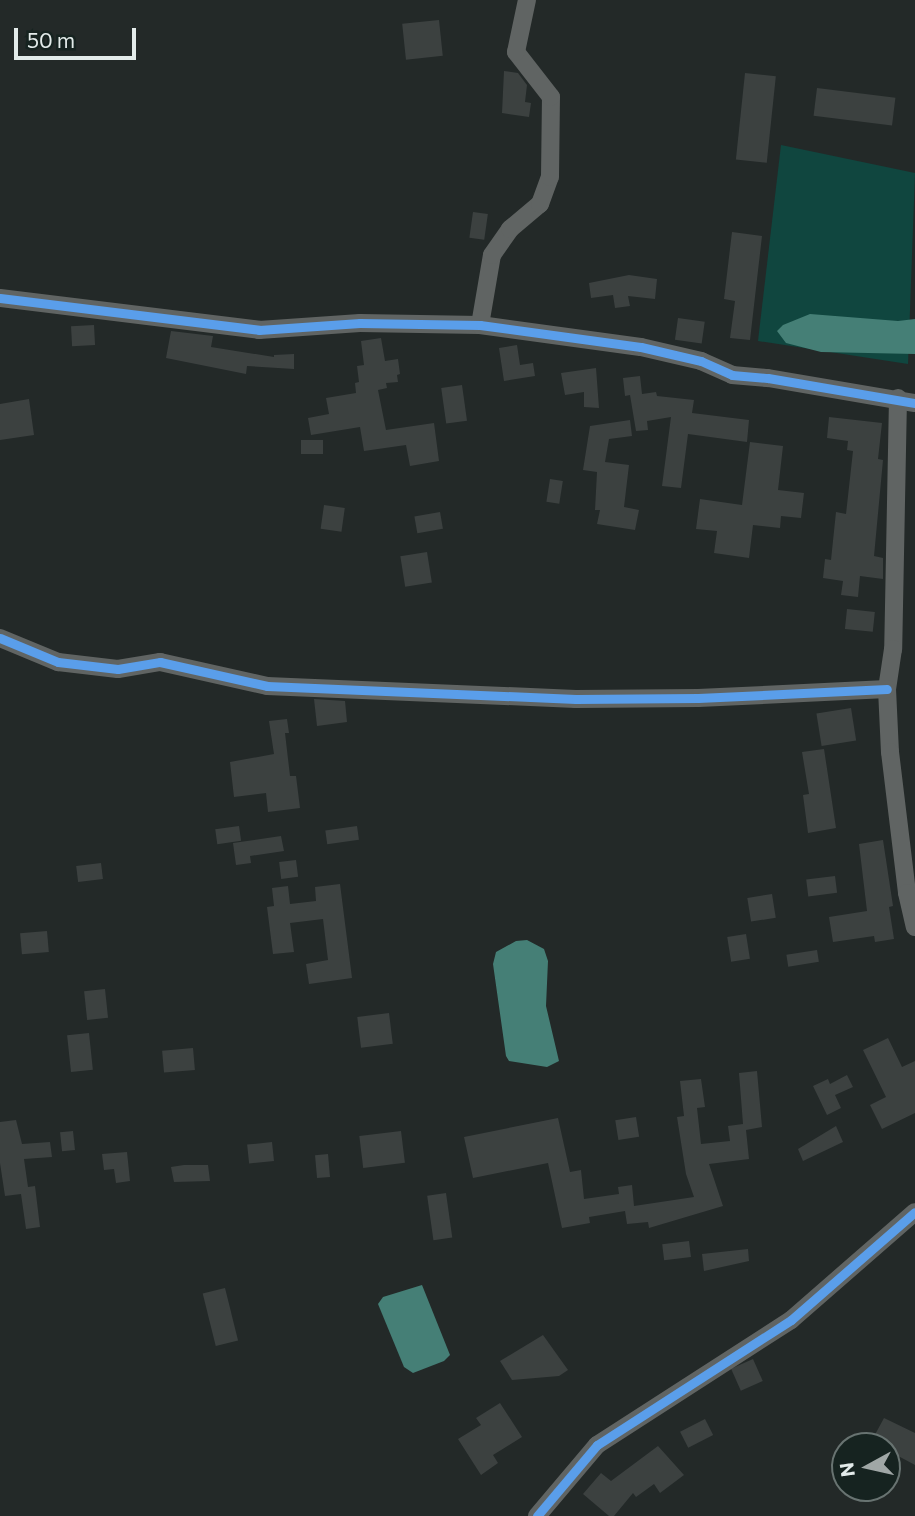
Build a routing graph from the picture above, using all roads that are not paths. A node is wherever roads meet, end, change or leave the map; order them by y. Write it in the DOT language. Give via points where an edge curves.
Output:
graph roads {
  1 [pos="527,0"];
  2 [pos="0,298"];
  3 [pos="480,325"];
  4 [pos="906,401"];
  5 [pos="0,638"];
  6 [pos="887,689"];
  7 [pos="915,927"];
  8 [pos="915,1212"];
  9 [pos="537,1516"];
  1 -- 3 [label="street" via="516,52 551,97 550,177 540,204 510,229 492,255"];
  2 -- 3 [label="street" via="260,330 360,323"];
  3 -- 4 [label="street" via="641,347 701,361 732,375"];
  4 -- 6 [label="street"];
  5 -- 6 [label="street" via="58,662 118,669 160,662 267,686 576,698 698,698"];
  6 -- 7 [label="street" via="890,752"];
  8 -- 9 [label="street" via="790,1320 597,1445"];
}
